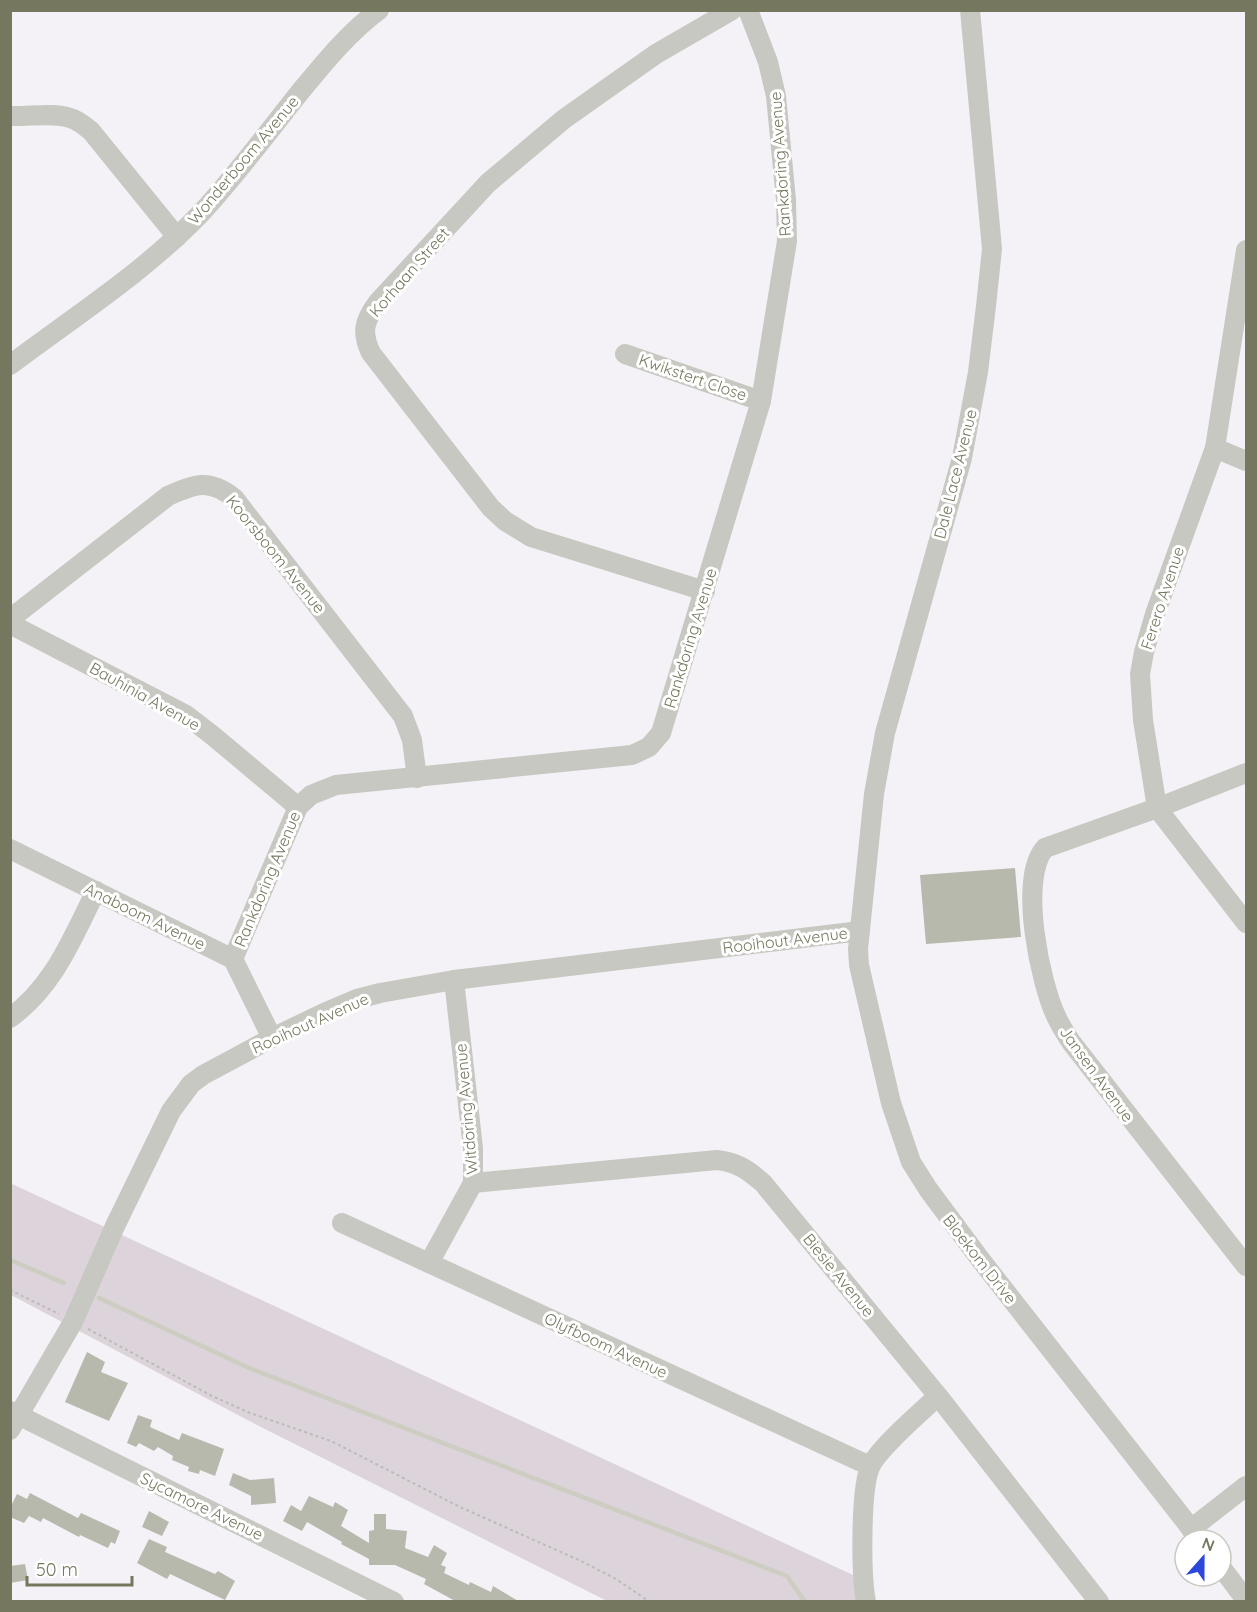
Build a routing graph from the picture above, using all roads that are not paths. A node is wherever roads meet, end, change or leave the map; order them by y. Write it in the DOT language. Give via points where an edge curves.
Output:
graph roads {
  1 [pos="379,10"];
  2 [pos="732,10"];
  3 [pos="748,10"];
  4 [pos="976,12"];
  5 [pos="10,116"];
  6 [pos="177,237"];
  7 [pos="1246,250"];
  8 [pos="625,354"];
  9 [pos="10,365"];
  10 [pos="761,401"];
  11 [pos="1215,448"];
  12 [pos="1246,461"];
  13 [pos="705,591"];
  14 [pos="10,619"];
  15 [pos="10,624"];
  16 [pos="1246,773"];
  17 [pos="417,778"];
  18 [pos="298,807"];
  19 [pos="1157,808"];
  20 [pos="10,849"];
  21 [pos="96,891"];
  22 [pos="1246,923"];
  23 [pos="860,931"];
  24 [pos="233,959"];
  25 [pos="454,980"];
  26 [pos="10,1018"];
  27 [pos="272,1038"];
  28 [pos="473,1183"];
  29 [pos="342,1223"];
  30 [pos="429,1263"];
  31 [pos="1246,1266"];
  32 [pos="938,1396"];
  33 [pos="13,1418"];
  34 [pos="870,1466"];
  35 [pos="1246,1486"];
  36 [pos="1191,1528"];
  37 [pos="1202,1528"];
  38 [pos="1233,1583"];
  39 [pos="1246,1600"];
  40 [pos="394,1602"];
  41 [pos="866,1602"];
  42 [pos="1099,1602"];
  1 -- 6 [label="street, Wonderboom Avenue" via="326,60 226,185"];
  2 -- 13 [label="street, Korhaan Street" via="656,54 564,119 488,183 378,302 365,327 371,354 505,522 556,547"];
  3 -- 10 [label="street, Rankdoring Avenue" via="776,96 786,200 787,241"];
  4 -- 23 [label="street, Dale Lace Avenue" via="992,249 978,372 962,458 883,742"];
  5 -- 6 [label="street" via="57,116 81,124"];
  6 -- 9 [label="street, Wonderboom Avenue"];
  7 -- 11 [label="street, Ferero Avenue"];
  8 -- 10 [label="street, Kwikstert Close"];
  10 -- 13 [label="street, Rankdoring Avenue"];
  11 -- 12 [label="street"];
  11 -- 19 [label="street, Ferero Avenue" via="1155,614 1140,674"];
  13 -- 17 [label="street, Rankdoring Avenue" via="665,723 649,747 620,757"];
  14 -- 17 [label="street, Koorsboom Avenue" via="168,496 192,486 210,484 223,489 234,498 403,716 412,740"];
  15 -- 18 [label="street, Bauhinia Avenue" via="186,715"];
  16 -- 19 [label="street, Jansen Avenue"];
  17 -- 18 [label="street, Rankdoring Avenue" via="336,785 311,795"];
  18 -- 24 [label="street, Rankdoring Avenue"];
  19 -- 22 [label="street, Ferero Avenue"];
  19 -- 31 [label="street, Jansen Avenue" via="1053,844 1039,855 1033,892 1040,965 1057,1018 1071,1042"];
  20 -- 21 [label="street, Anaboom Avenue"];
  21 -- 24 [label="street, Anaboom Avenue"];
  21 -- 26 [label="street" via="54,973 26,1006"];
  23 -- 25 [label="street, Rooihout Avenue"];
  23 -- 36 [label="street, Bloekom Drive" via="859,965 866,1003 891,1103 911,1161 942,1210"];
  24 -- 27 [label="street"];
  25 -- 27 [label="street, Rooihout Avenue" via="357,999"];
  25 -- 28 [label="street, Witdoring Avenue" via="473,1148"];
  27 -- 33 [label="street, Rooihout Avenue" via="203,1075 180,1096 114,1226 73,1322"];
  28 -- 30 [label="street, Witdoring Avenue"];
  28 -- 32 [label="street, Biesie Avenue" via="697,1161 738,1164 763,1183"];
  29 -- 30 [label="street, Olyfboom Avenue"];
  30 -- 34 [label="street, Olyfboom Avenue"];
  32 -- 34 [label="street"];
  32 -- 42 [label="street, Biesie Avenue"];
  33 -- 40 [label="street, Sycamore Avenue"];
  34 -- 41 [label="street" via="864,1497"];
  35 -- 37 [label="street"];
  38 -- 39 [label="street"];
}
